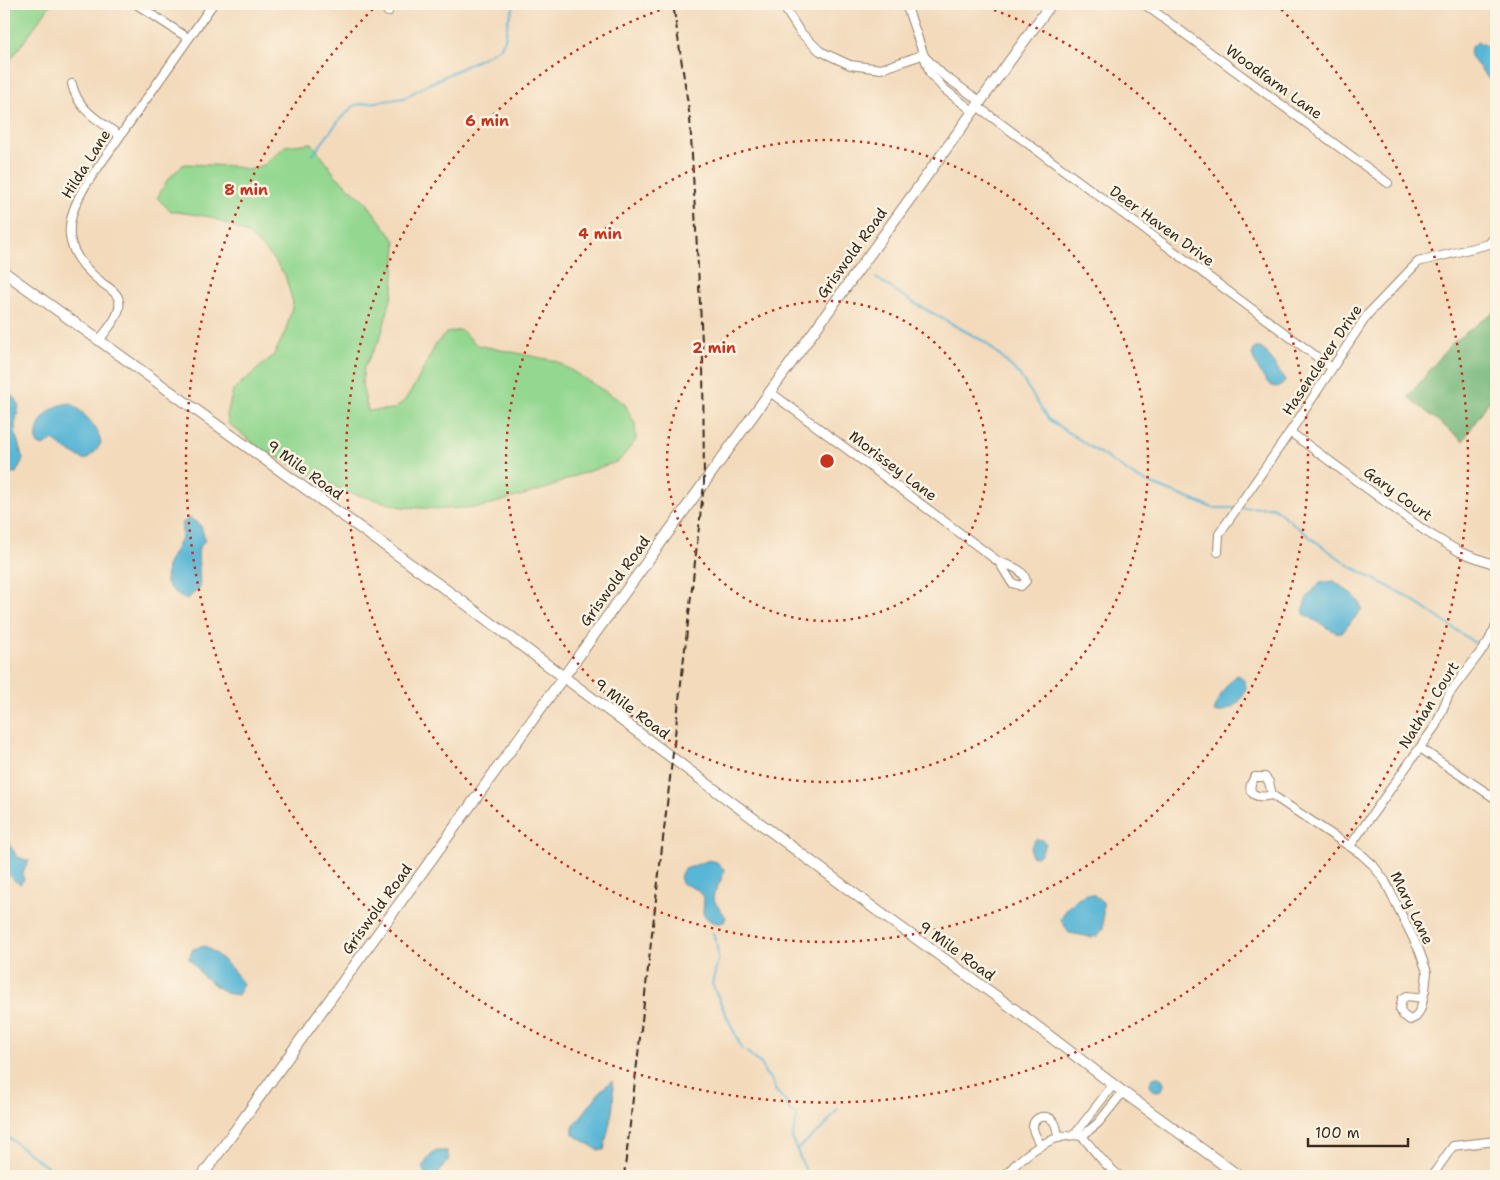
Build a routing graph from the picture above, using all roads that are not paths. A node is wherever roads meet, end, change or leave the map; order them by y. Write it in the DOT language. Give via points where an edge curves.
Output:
graph roads {
  1 [pos="136,4"];
  2 [pos="212,4"];
  3 [pos="382,4"];
  4 [pos="782,4"];
  5 [pos="906,4"];
  6 [pos="1051,4"];
  7 [pos="1144,4"];
  8 [pos="388,12"];
  9 [pos="188,38"];
  10 [pos="922,55"];
  11 [pos="72,84"];
  12 [pos="977,106"];
  13 [pos="120,136"];
  14 [pos="1388,183"];
  15 [pos="1496,235"];
  16 [pos="4,272"];
  17 [pos="99,341"];
  18 [pos="1332,368"];
  19 [pos="770,392"];
  20 [pos="1290,432"];
  21 [pos="1218,552"];
  22 [pos="999,562"];
  23 [pos="1496,565"];
  24 [pos="1496,626"];
  25 [pos="564,677"];
  26 [pos="1420,748"];
  27 [pos="1272,795"];
  28 [pos="1496,799"];
  29 [pos="1350,846"];
  30 [pos="1423,998"];
  31 [pos="1113,1085"];
  32 [pos="1123,1092"];
  33 [pos="1079,1135"];
  34 [pos="1059,1138"];
  35 [pos="1496,1141"];
  36 [pos="1041,1146"];
  37 [pos="202,1176"];
  38 [pos="1005,1176"];
  39 [pos="1120,1176"];
  40 [pos="1239,1176"];
  41 [pos="1432,1176"];
  1 -- 9 [label="street"];
  2 -- 9 [label="street, Hilda Lane"];
  3 -- 8 [label="street"];
  4 -- 10 [label="street" via="800,32 820,51 850,65 881,68"];
  5 -- 10 [label="street"];
  6 -- 12 [label="street, Griswold Road"];
  7 -- 14 [label="street, Woodfarm Lane"];
  9 -- 13 [label="street, Hilda Lane"];
  10 -- 12 [label="street"];
  10 -- 12 [label="street" via="933,78 944,89"];
  11 -- 13 [label="street" via="83,108"];
  12 -- 18 [label="street, Deer Haven Drive"];
  12 -- 19 [label="street, Griswold Road"];
  13 -- 17 [label="street, Hilda Lane" via="79,196 71,218 74,254 116,294 120,302 118,312"];
  15 -- 18 [label="street, Hasenclever Drive" via="1489,244 1418,262 1368,314"];
  16 -- 17 [label="street, 9 Mile Road"];
  17 -- 25 [label="street, 9 Mile Road"];
  18 -- 20 [label="street, Hasenclever Drive"];
  19 -- 22 [label="street, Morissey Lane"];
  19 -- 25 [label="street, Griswold Road"];
  20 -- 21 [label="street, Hasenclever Drive" via="1219,534"];
  20 -- 23 [label="street, Gary Court" via="1425,531 1460,552"];
  24 -- 26 [label="street, Nathan Court" via="1488,642 1449,694 1436,725"];
  25 -- 31 [label="street, 9 Mile Road"];
  25 -- 37 [label="street, Griswold Road"];
  26 -- 28 [label="street"];
  26 -- 29 [label="street, Nathan Court"];
  27 -- 29 [label="street, Mary Lane"];
  29 -- 30 [label="street, Mary Lane" via="1373,865 1393,895 1427,972"];
  31 -- 32 [label="street, 9 Mile Road"];
  31 -- 33 [label="street"];
  32 -- 33 [label="street" via="1098,1123"];
  32 -- 40 [label="street, 9 Mile Road"];
  33 -- 34 [label="street"];
  33 -- 39 [label="street"];
  34 -- 36 [label="street"];
  34 -- 36 [label="street" via="1055,1123 1045,1116 1040,1117 1032,1128"];
  35 -- 41 [label="street" via="1453,1146"];
  36 -- 38 [label="street" via="1027,1154"];
}
